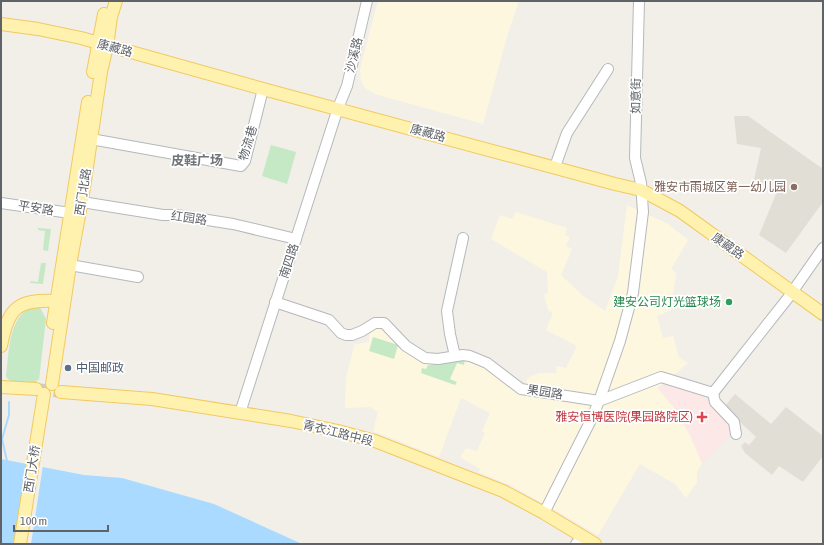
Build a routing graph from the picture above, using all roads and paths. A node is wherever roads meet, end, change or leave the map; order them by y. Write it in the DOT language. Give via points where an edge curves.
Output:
graph roads {
  1 [pos="108,1"];
  2 [pos="116,1"];
  3 [pos="367,1"];
  4 [pos="638,1"];
  5 [pos="1,16"];
  6 [pos="1,24"];
  7 [pos="104,41"];
  8 [pos="608,69"];
  9 [pos="263,89"];
  10 [pos="339,105"];
  11 [pos="92,138"];
  12 [pos="557,161"];
  13 [pos="641,186"];
  14 [pos="82,202"];
  15 [pos="1,203"];
  16 [pos="70,213"];
  17 [pos="463,238"];
  18 [pos="296,239"];
  19 [pos="823,248"];
  20 [pos="70,265"];
  21 [pos="138,277"];
  22 [pos="794,289"];
  23 [pos="56,302"];
  24 [pos="275,302"];
  25 [pos="823,306"];
  26 [pos="823,314"];
  27 [pos="1,346"];
  28 [pos="455,356"];
  29 [pos="1,387"];
  30 [pos="48,389"];
  31 [pos="713,393"];
  32 [pos="599,400"];
  33 [pos="240,413"];
  34 [pos="736,434"];
  35 [pos="544,513"];
  36 [pos="579,540"];
  37 [pos="20,544"];
  38 [pos="26,544"];
  39 [pos="595,544"];
  1 -- 7 [label="main road, 西门北路"];
  2 -- 7 [label="main road, 西门北路"];
  3 -- 10 [label="street, 沙溪路"];
  4 -- 13 [label="street, 如意街" via="635,158"];
  5 -- 7 [label="main road, 康藏路" via="84,31"];
  6 -- 7 [label="main road, 康藏路"];
  7 -- 9 [label="main road, 康藏路"];
  7 -- 10 [label="main road, 康藏路"];
  7 -- 11 [label="main road, 西门北路"];
  7 -- 16 [label="main road, 西门北路"];
  8 -- 12 [label="street" via="567,133"];
  9 -- 10 [label="main road, 康藏路"];
  9 -- 11 [label="street, 物流巷" via="241,168"];
  10 -- 12 [label="main road, 康藏路"];
  10 -- 13 [label="main road, 康藏路" via="615,184"];
  10 -- 18 [label="street, 南四路"];
  11 -- 14 [label="main road, 西门北路"];
  12 -- 13 [label="main road, 康藏路"];
  13 -- 22 [label="main road, 康藏路"];
  13 -- 32 [label="street, 如意街" via="643,212 633,293 620,341"];
  14 -- 18 [label="street, 红园路" via="233,224"];
  14 -- 20 [label="main road, 西门北路"];
  15 -- 16 [label="street, 平安路"];
  16 -- 23 [label="main road, 西门北路"];
  17 -- 28 [label="street" via="447,311"];
  18 -- 24 [label="street, 南四路"];
  19 -- 22 [label="street"];
  20 -- 21 [label="street"];
  20 -- 30 [label="main road, 西门北路"];
  22 -- 25 [label="main road, 康藏路"];
  22 -- 26 [label="main road, 康藏路"];
  22 -- 31 [label="street"];
  23 -- 27 [label="main road" via="34,301 18,308 8,317"];
  23 -- 30 [label="main road, 西门北路"];
  24 -- 28 [label="street, 果园路" via="329,320 346,335 362,331 375,323 384,323 406,346 425,358"];
  24 -- 33 [label="street, 南四路"];
  28 -- 32 [label="street, 果园路" via="470,356 487,363 520,389"];
  29 -- 30 [label="main road, 青衣江路中段"];
  30 -- 33 [label="main road, 青衣江路中段" via="152,398"];
  30 -- 37 [label="main road, 西门大桥"];
  30 -- 38 [label="main road, 西门大桥"];
  31 -- 32 [label="street, 果园路" via="661,377"];
  31 -- 34 [label="street" via="715,402 734,422"];
  32 -- 35 [label="street, 如意街"];
  33 -- 35 [label="main road, 青衣江路中段" via="291,421 375,441 504,491"];
  35 -- 36 [label="main road, 青衣江路中段"];
  36 -- 39 [label="main road, 青衣江路中段"];
}
